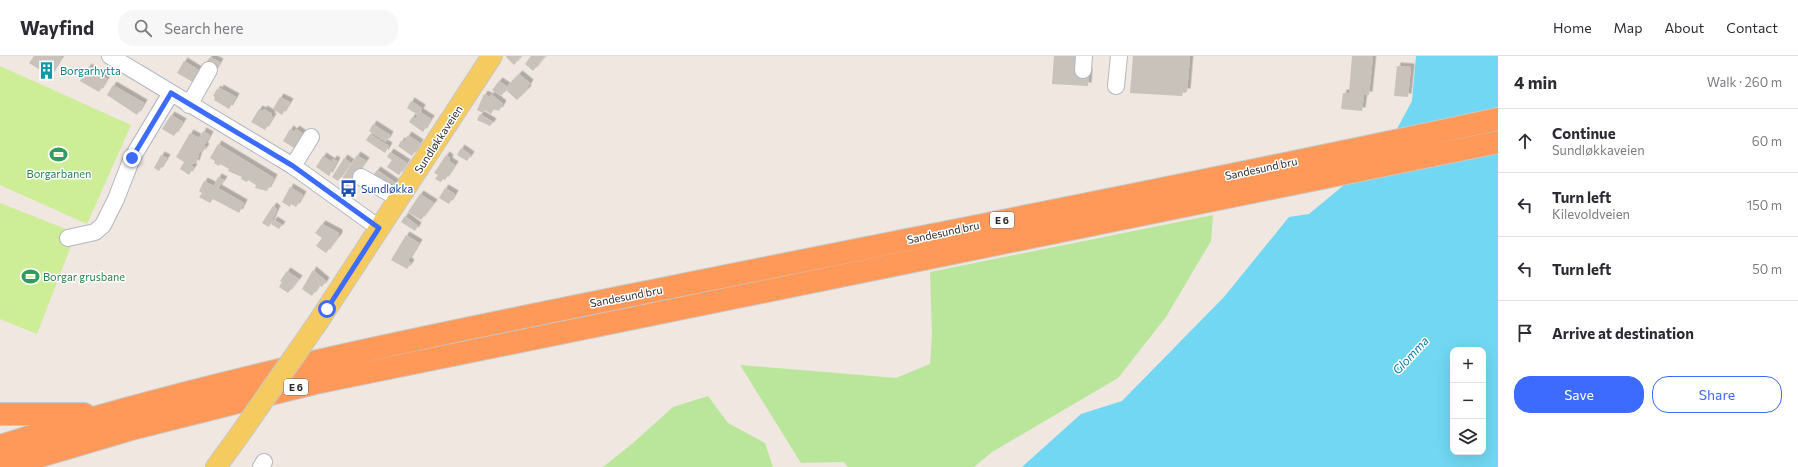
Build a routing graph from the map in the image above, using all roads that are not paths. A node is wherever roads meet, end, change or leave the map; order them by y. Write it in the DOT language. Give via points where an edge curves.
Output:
graph roads {
  1 [pos="110,56"];
  2 [pos="492,56"];
  3 [pos="1119,56"];
  4 [pos="209,70"];
  5 [pos="1116,86"];
  6 [pos="171,93"];
  7 [pos="189,105"];
  8 [pos="1498,119"];
  9 [pos="311,137"];
  10 [pos="1498,142"];
  11 [pos="293,166"];
  12 [pos="361,177"];
  13 [pos="398,198"];
  14 [pos="379,228"];
  15 [pos="68,238"];
  16 [pos="115,412"];
  17 [pos="0,414"];
  18 [pos="0,446"];
  19 [pos="3,467"];
  20 [pos="216,467"];
  1 -- 6 [label="street"];
  2 -- 13 [label="main road, Sundløkkaveien"];
  3 -- 5 [label="street"];
  4 -- 7 [label="street"];
  6 -- 7 [label="street"];
  6 -- 15 [label="street" via="132,158 103,225 95,232"];
  7 -- 11 [label="street"];
  8 -- 16 [label="highway, Sandesund bru / E 6" via="506,320 317,362"];
  9 -- 11 [label="street"];
  10 -- 19 [label="highway, Sandesund bru / E 6" via="315,383 135,428"];
  11 -- 14 [label="street"];
  12 -- 13 [label="street"];
  13 -- 14 [label="main road, Sundløkkaveien"];
  14 -- 20 [label="main road, Sundløkkaveien, bridge" via="318,322"];
  16 -- 17 [label="highway, E 6"];
  16 -- 18 [label="highway, E 6"];
}
